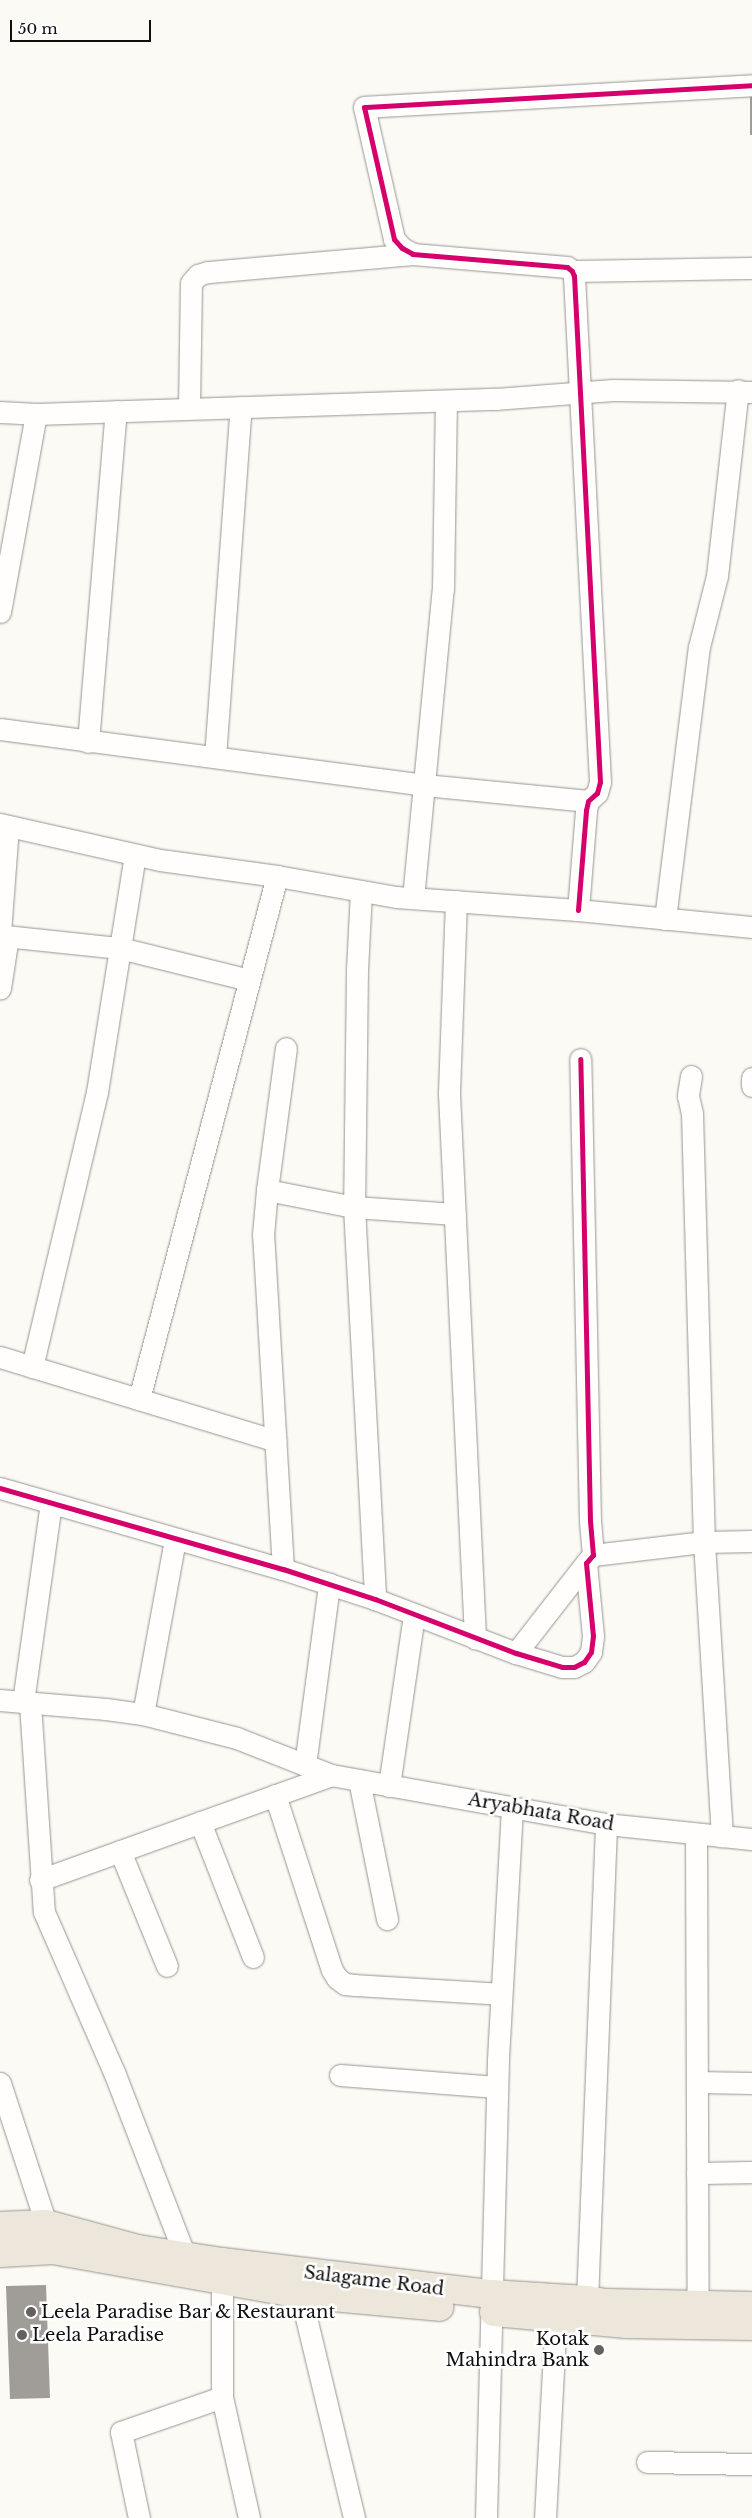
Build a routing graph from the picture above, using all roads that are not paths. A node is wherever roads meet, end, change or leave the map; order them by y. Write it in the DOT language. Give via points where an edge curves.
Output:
graph roads {
  1 [pos="752,85"];
  2 [pos="413,254"];
  3 [pos="752,268"];
  4 [pos="572,271"];
  5 [pos="745,391"];
  6 [pos="581,393"];
  7 [pos="446,401"];
  8 [pos="242,407"];
  9 [pos="189,408"];
  10 [pos="116,411"];
  11 [pos="0,412"];
  12 [pos="36,414"];
  13 [pos="0,612"];
  14 [pos="0,729"];
  15 [pos="88,742"];
  16 [pos="215,756"];
  17 [pos="425,785"];
  18 [pos="588,801"];
  19 [pos="4,825"];
  20 [pos="135,854"];
  21 [pos="277,876"];
  22 [pos="361,891"];
  23 [pos="413,898"];
  24 [pos="456,901"];
  25 [pos="578,910"];
  26 [pos="665,919"];
  27 [pos="752,927"];
  28 [pos="2,934"];
  29 [pos="120,948"];
  30 [pos="249,980"];
  31 [pos="0,988"];
  32 [pos="286,1048"];
  33 [pos="580,1059"];
  34 [pos="691,1076"];
  35 [pos="752,1078"];
  36 [pos="752,1086"];
  37 [pos="267,1190"];
  38 [pos="354,1206"];
  39 [pos="455,1214"];
  40 [pos="0,1357"];
  41 [pos="32,1367"];
  42 [pos="139,1399"];
  43 [pos="276,1441"];
  44 [pos="0,1488"];
  45 [pos="51,1503"];
  46 [pos="175,1539"];
  47 [pos="752,1541"];
  48 [pos="704,1542"];
  49 [pos="590,1559"];
  50 [pos="283,1570"];
  51 [pos="329,1584"];
  52 [pos="375,1599"];
  53 [pos="414,1614"];
  54 [pos="475,1638"];
  55 [pos="516,1653"];
  56 [pos="0,1700"];
  57 [pos="27,1702"];
  58 [pos="143,1714"];
  59 [pos="305,1765"];
  60 [pos="331,1775"];
  61 [pos="359,1780"];
  62 [pos="389,1786"];
  63 [pos="275,1795"];
  64 [pos="512,1807"];
  65 [pos="200,1822"];
  66 [pos="606,1824"];
  67 [pos="696,1834"];
  68 [pos="722,1836"];
  69 [pos="752,1839"];
  70 [pos="120,1851"];
  71 [pos="40,1880"];
  72 [pos="387,1919"];
  73 [pos="253,1957"];
  74 [pos="167,1966"];
  75 [pos="501,1994"];
  76 [pos="340,2075"];
  77 [pos="697,2082"];
  78 [pos="0,2083"];
  79 [pos="752,2083"];
  80 [pos="497,2087"];
  81 [pos="752,2172"];
  82 [pos="697,2173"];
  83 [pos="46,2224"];
  84 [pos="0,2226"];
  85 [pos="0,2253"];
  86 [pos="185,2256"];
  87 [pos="223,2272"];
  88 [pos="298,2283"];
  89 [pos="587,2300"];
  90 [pos="491,2303"];
  91 [pos="698,2305"];
  92 [pos="752,2306"];
  93 [pos="556,2318"];
  94 [pos="752,2326"];
  95 [pos="222,2397"];
  96 [pos="647,2462"];
  97 [pos="752,2464"];
  98 [pos="139,2518"];
  99 [pos="249,2518"];
  100 [pos="354,2518"];
  101 [pos="486,2518"];
  102 [pos="545,2518"];
  1 -- 2 [label="street" via="364,107 394,239"];
  2 -- 4 [label="street" via="567,267"];
  2 -- 9 [label="street" via="198,275 191,283"];
  3 -- 4 [label="street"];
  4 -- 6 [label="street"];
  5 -- 6 [label="street" via="613,390"];
  5 -- 26 [label="street" via="717,576 695,671"];
  6 -- 7 [label="street"];
  6 -- 18 [label="street" via="600,782 597,793"];
  7 -- 8 [label="street"];
  7 -- 17 [label="street" via="443,589"];
  8 -- 9 [label="street"];
  8 -- 16 [label="street"];
  9 -- 10 [label="street"];
  10 -- 12 [label="street"];
  10 -- 15 [label="street"];
  11 -- 12 [label="street"];
  12 -- 13 [label="street"];
  14 -- 15 [label="street"];
  15 -- 16 [label="street"];
  16 -- 17 [label="street"];
  17 -- 18 [label="street"];
  17 -- 23 [label="street"];
  18 -- 25 [label="street"];
  19 -- 20 [label="street"];
  19 -- 28 [label="street"];
  20 -- 21 [label="street"];
  20 -- 29 [label="street"];
  21 -- 22 [label="street"];
  21 -- 30 [label="street"];
  22 -- 23 [label="street"];
  22 -- 38 [label="street"];
  23 -- 24 [label="street"];
  24 -- 25 [label="street"];
  24 -- 39 [label="street" via="449,1094"];
  25 -- 26 [label="street"];
  26 -- 27 [label="street"];
  28 -- 29 [label="street"];
  28 -- 31 [label="street" via="7,943"];
  29 -- 30 [label="street"];
  29 -- 41 [label="street" via="97,1092"];
  30 -- 42 [label="street"];
  32 -- 37 [label="street"];
  33 -- 49 [label="street"];
  34 -- 48 [label="street" via="688,1096 692,1114"];
  35 -- 36 [label="street"];
  37 -- 38 [label="street"];
  37 -- 43 [label="street" via="264,1265"];
  38 -- 39 [label="street"];
  38 -- 52 [label="street"];
  39 -- 54 [label="street"];
  40 -- 41 [label="street"];
  41 -- 42 [label="street"];
  42 -- 43 [label="street"];
  43 -- 50 [label="street"];
  44 -- 45 [label="street"];
  45 -- 46 [label="street"];
  45 -- 57 [label="street"];
  46 -- 50 [label="street"];
  46 -- 58 [label="street"];
  47 -- 48 [label="street"];
  48 -- 49 [label="street"];
  48 -- 68 [label="street"];
  49 -- 55 [label="street"];
  49 -- 55 [label="street" via="593,1636 591,1652 584,1662 574,1667 562,1667"];
  50 -- 51 [label="street"];
  51 -- 52 [label="street"];
  51 -- 59 [label="street"];
  52 -- 53 [label="street"];
  53 -- 54 [label="street"];
  53 -- 62 [label="street"];
  54 -- 55 [label="street"];
  56 -- 57 [label="street, Aryabhata Road"];
  57 -- 58 [label="street, Aryabhata Road"];
  57 -- 71 [label="street"];
  58 -- 59 [label="street, Aryabhata Road" via="237,1738"];
  59 -- 60 [label="street, Aryabhata Road"];
  60 -- 61 [label="street, Aryabhata Road"];
  60 -- 63 [label="street"];
  61 -- 62 [label="street, Aryabhata Road"];
  61 -- 72 [label="street"];
  62 -- 64 [label="street, Aryabhata Road"];
  63 -- 65 [label="street"];
  63 -- 75 [label="street" via="337,1978 350,1984"];
  64 -- 66 [label="street, Aryabhata Road"];
  64 -- 75 [label="street"];
  65 -- 70 [label="street"];
  65 -- 73 [label="street"];
  66 -- 67 [label="street, Aryabhata Road"];
  66 -- 89 [label="street"];
  67 -- 68 [label="street, Aryabhata Road"];
  67 -- 77 [label="street"];
  68 -- 69 [label="street, Aryabhata Road"];
  70 -- 71 [label="street"];
  70 -- 74 [label="street"];
  71 -- 86 [label="street" via="44,1912 114,2072"];
  75 -- 80 [label="street"];
  76 -- 80 [label="street"];
  77 -- 79 [label="street"];
  77 -- 82 [label="street"];
  78 -- 83 [label="street"];
  80 -- 90 [label="street"];
  81 -- 82 [label="street"];
  82 -- 91 [label="street"];
  83 -- 84 [label="main road"];
  83 -- 86 [label="main road" via="138,2249"];
  85 -- 87 [label="main road" via="53,2250"];
  86 -- 87 [label="main road"];
  87 -- 88 [label="main road"];
  87 -- 95 [label="street"];
  88 -- 90 [label="main road"];
  88 -- 100 [label="street"];
  89 -- 90 [label="main road"];
  89 -- 91 [label="main road"];
  90 -- 93 [label="main road"];
  90 -- 101 [label="street"];
  91 -- 92 [label="main road"];
  93 -- 94 [label="main road" via="626,2324"];
  93 -- 102 [label="street"];
  95 -- 98 [label="street" via="121,2432"];
  95 -- 99 [label="street"];
  96 -- 97 [label="street"];
}
